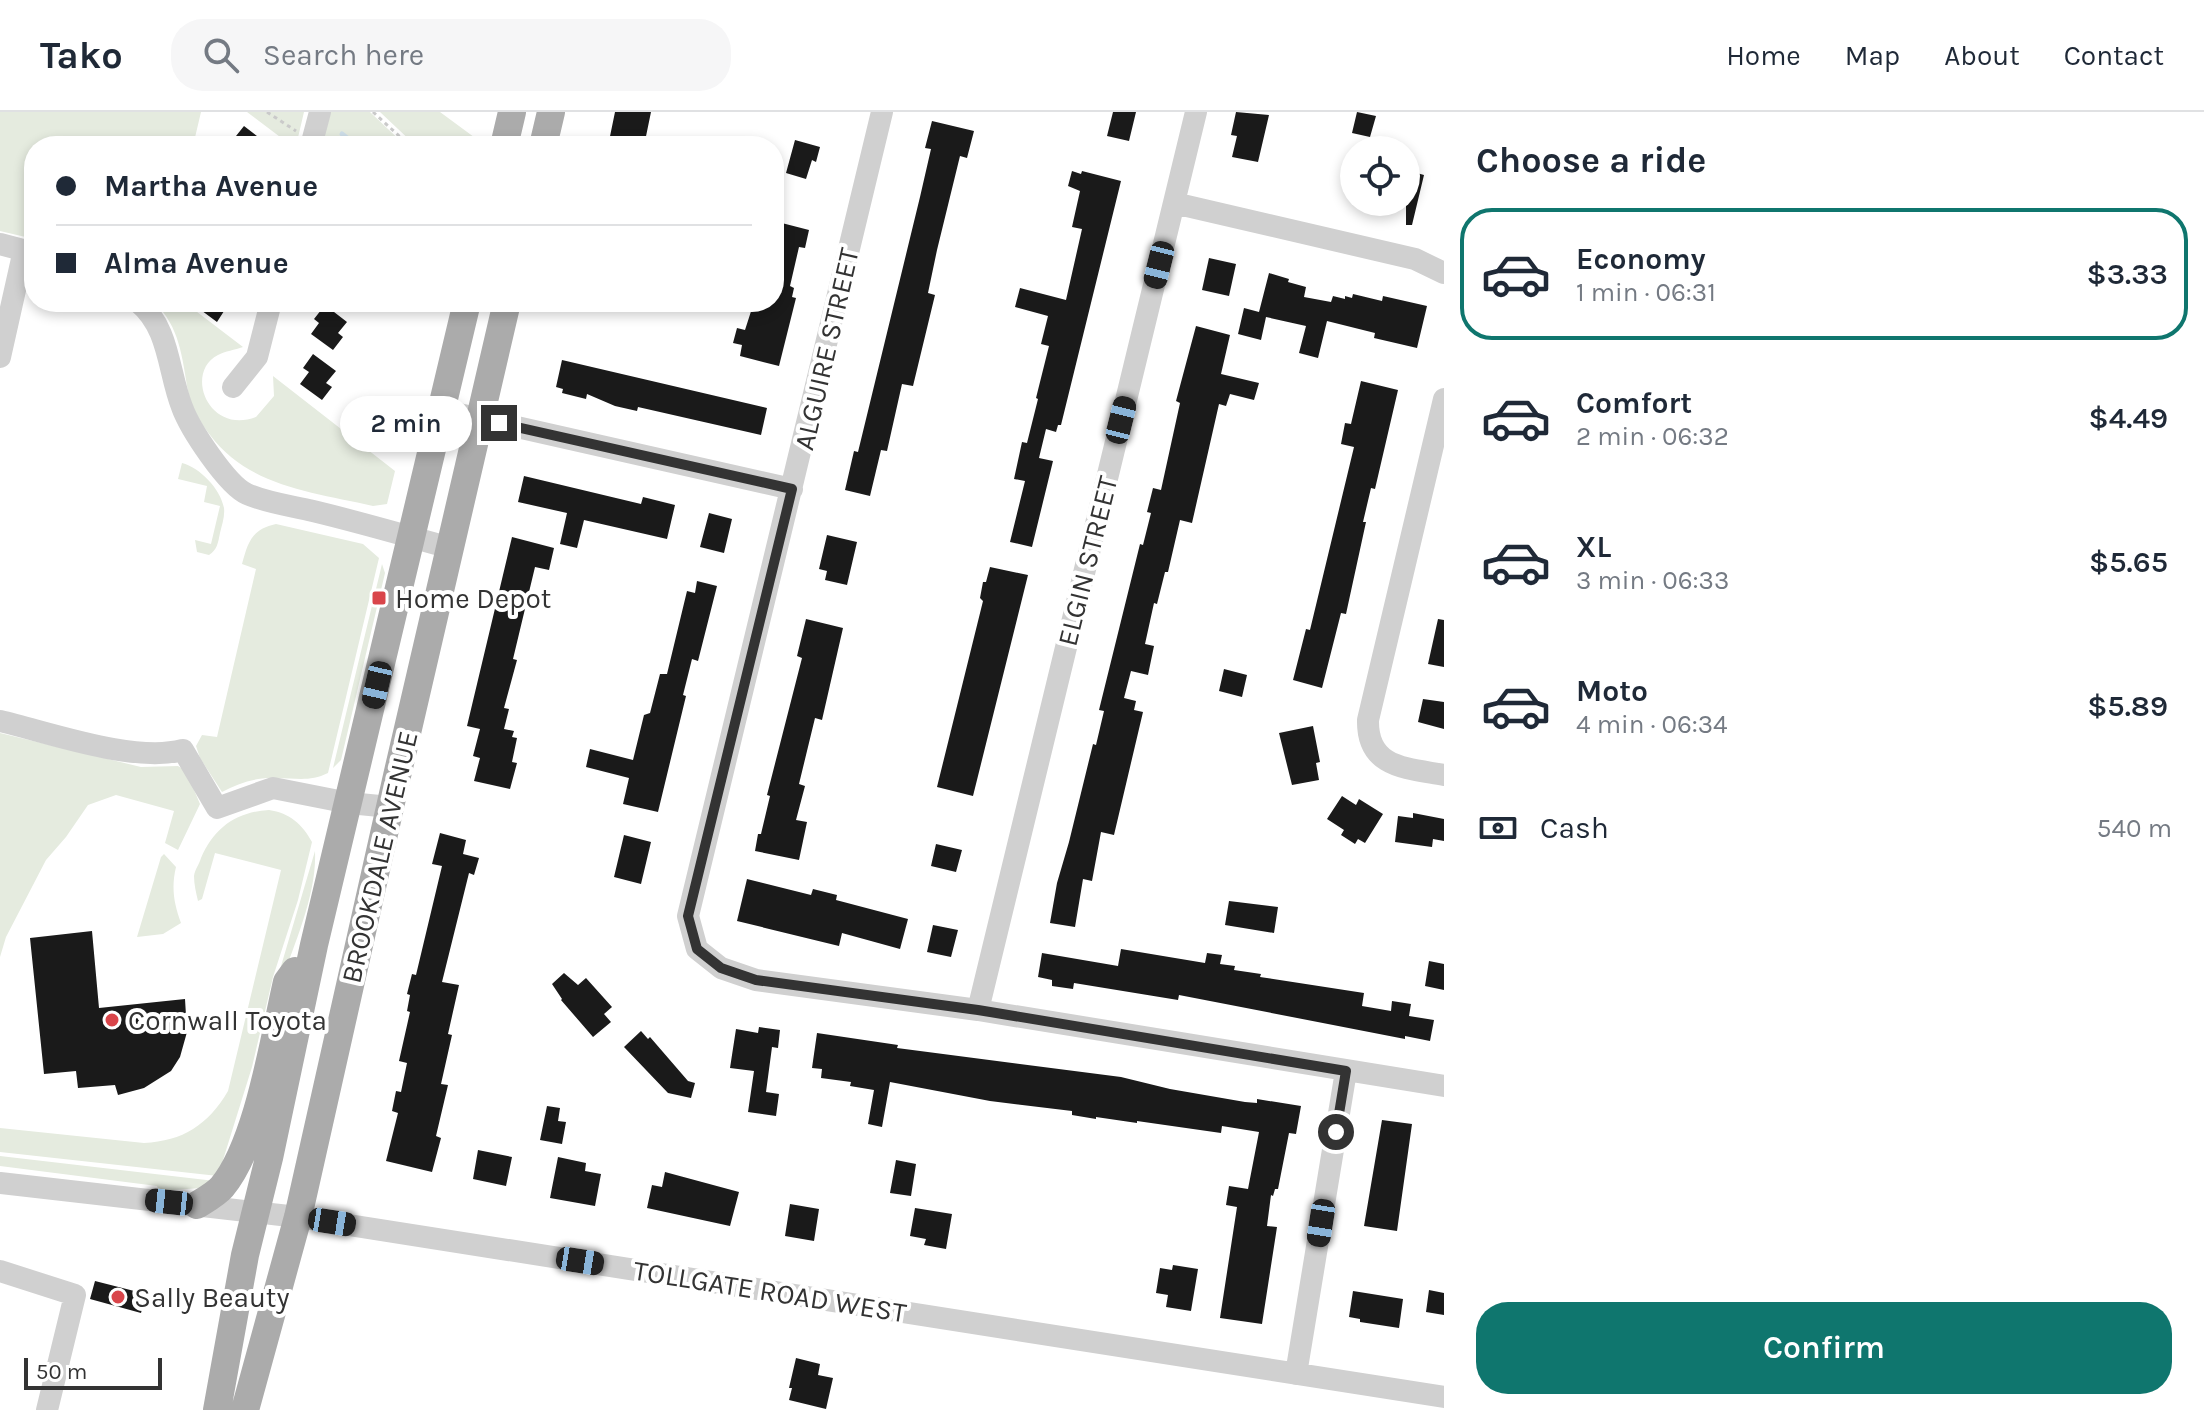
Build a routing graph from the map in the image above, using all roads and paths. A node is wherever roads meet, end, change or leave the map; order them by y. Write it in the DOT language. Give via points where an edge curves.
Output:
graph roads {
  1 [pos="267,112"];
  2 [pos="320,112"];
  3 [pos="373,112"];
  4 [pos="512,112"];
  5 [pos="551,112"];
  6 [pos="882,112"];
  7 [pos="1196,112"];
  8 [pos="301,136"];
  9 [pos="314,136"];
  10 [pos="399,136"];
  11 [pos="506,136"];
  12 [pos="545,136"];
  13 [pos="1174,203"];
  14 [pos="0,244"];
  15 [pos="24,250"];
  16 [pos="24,269"];
  17 [pos="1444,273"];
  18 [pos="149,312"];
  19 [pos="268,312"];
  20 [pos="465,312"];
  21 [pos="505,312"];
  22 [pos="0,357"];
  23 [pos="233,387"];
  24 [pos="1444,399"];
  25 [pos="441,410"];
  26 [pos="480,419"];
  27 [pos="792,489"];
  28 [pos="412,537"];
  29 [pos="450,548"];
  30 [pos="0,721"];
  31 [pos="1444,775"];
  32 [pos="349,803"];
  33 [pos="390,807"];
  34 [pos="314,945"];
  35 [pos="978,1010"];
  36 [pos="1346,1071"];
  37 [pos="1444,1086"];
  38 [pos="0,1183"];
  39 [pos="197,1205"];
  40 [pos="257,1212"];
  41 [pos="298,1217"];
  42 [pos="0,1271"];
  43 [pos="1296,1374"];
  44 [pos="1444,1397"];
  45 [pos="47,1410"];
  46 [pos="217,1410"];
  47 [pos="245,1410"];
  1 -- 8 [label="path"];
  2 -- 9 [label="street"];
  3 -- 10 [label="path"];
  4 -- 11 [label="main road"];
  5 -- 12 [label="main road"];
  6 -- 27 [label="street, ALGUIRE STREET"];
  7 -- 13 [label="street, ELGIN STREET"];
  13 -- 17 [label="street" via="1415,259"];
  13 -- 35 [label="street, ELGIN STREET"];
  14 -- 15 [label="street"];
  16 -- 22 [label="street"];
  18 -- 28 [label="street" via="167,348 187,422 204,450 245,494"];
  19 -- 23 [label="street" via="257,357"];
  20 -- 25 [label="main road, BROOKDALE AVENUE"];
  21 -- 26 [label="main road, BROOKDALE AVENUE"];
  24 -- 31 [label="street" via="1368,735 1383,760"];
  25 -- 26 [label="street"];
  25 -- 28 [label="main road, BROOKDALE AVENUE"];
  26 -- 27 [label="street"];
  26 -- 29 [label="main road, BROOKDALE AVENUE"];
  27 -- 35 [label="street, ALGUIRE STREET" via="688,916 697,949 721,968 756,980"];
  28 -- 29 [label="street"];
  28 -- 32 [label="main road, BROOKDALE AVENUE"];
  29 -- 33 [label="main road, BROOKDALE AVENUE"];
  30 -- 32 [label="street" via="136,754 183,750 217,808 273,788"];
  32 -- 33 [label="street"];
  32 -- 34 [label="main road, BROOKDALE AVENUE"];
  33 -- 41 [label="main road, BROOKDALE AVENUE"];
  34 -- 39 [label="main road" via="287,982 262,1093 242,1153 221,1188"];
  34 -- 40 [label="main road, BROOKDALE AVENUE"];
  35 -- 36 [label="street, ALGUIRE STREET"];
  36 -- 37 [label="street, ALGUIRE STREET"];
  36 -- 43 [label="street"];
  38 -- 39 [label="street, TOLLGATE ROAD WEST"];
  39 -- 40 [label="street, TOLLGATE ROAD WEST"];
  40 -- 41 [label="street, TOLLGATE ROAD WEST"];
  40 -- 46 [label="main road, BROOKDALE AVENUE"];
  41 -- 43 [label="street, TOLLGATE ROAD WEST"];
  41 -- 47 [label="main road, BROOKDALE AVENUE"];
  42 -- 45 [label="street" via="75,1295"];
  43 -- 44 [label="street, TOLLGATE ROAD WEST"];
}
